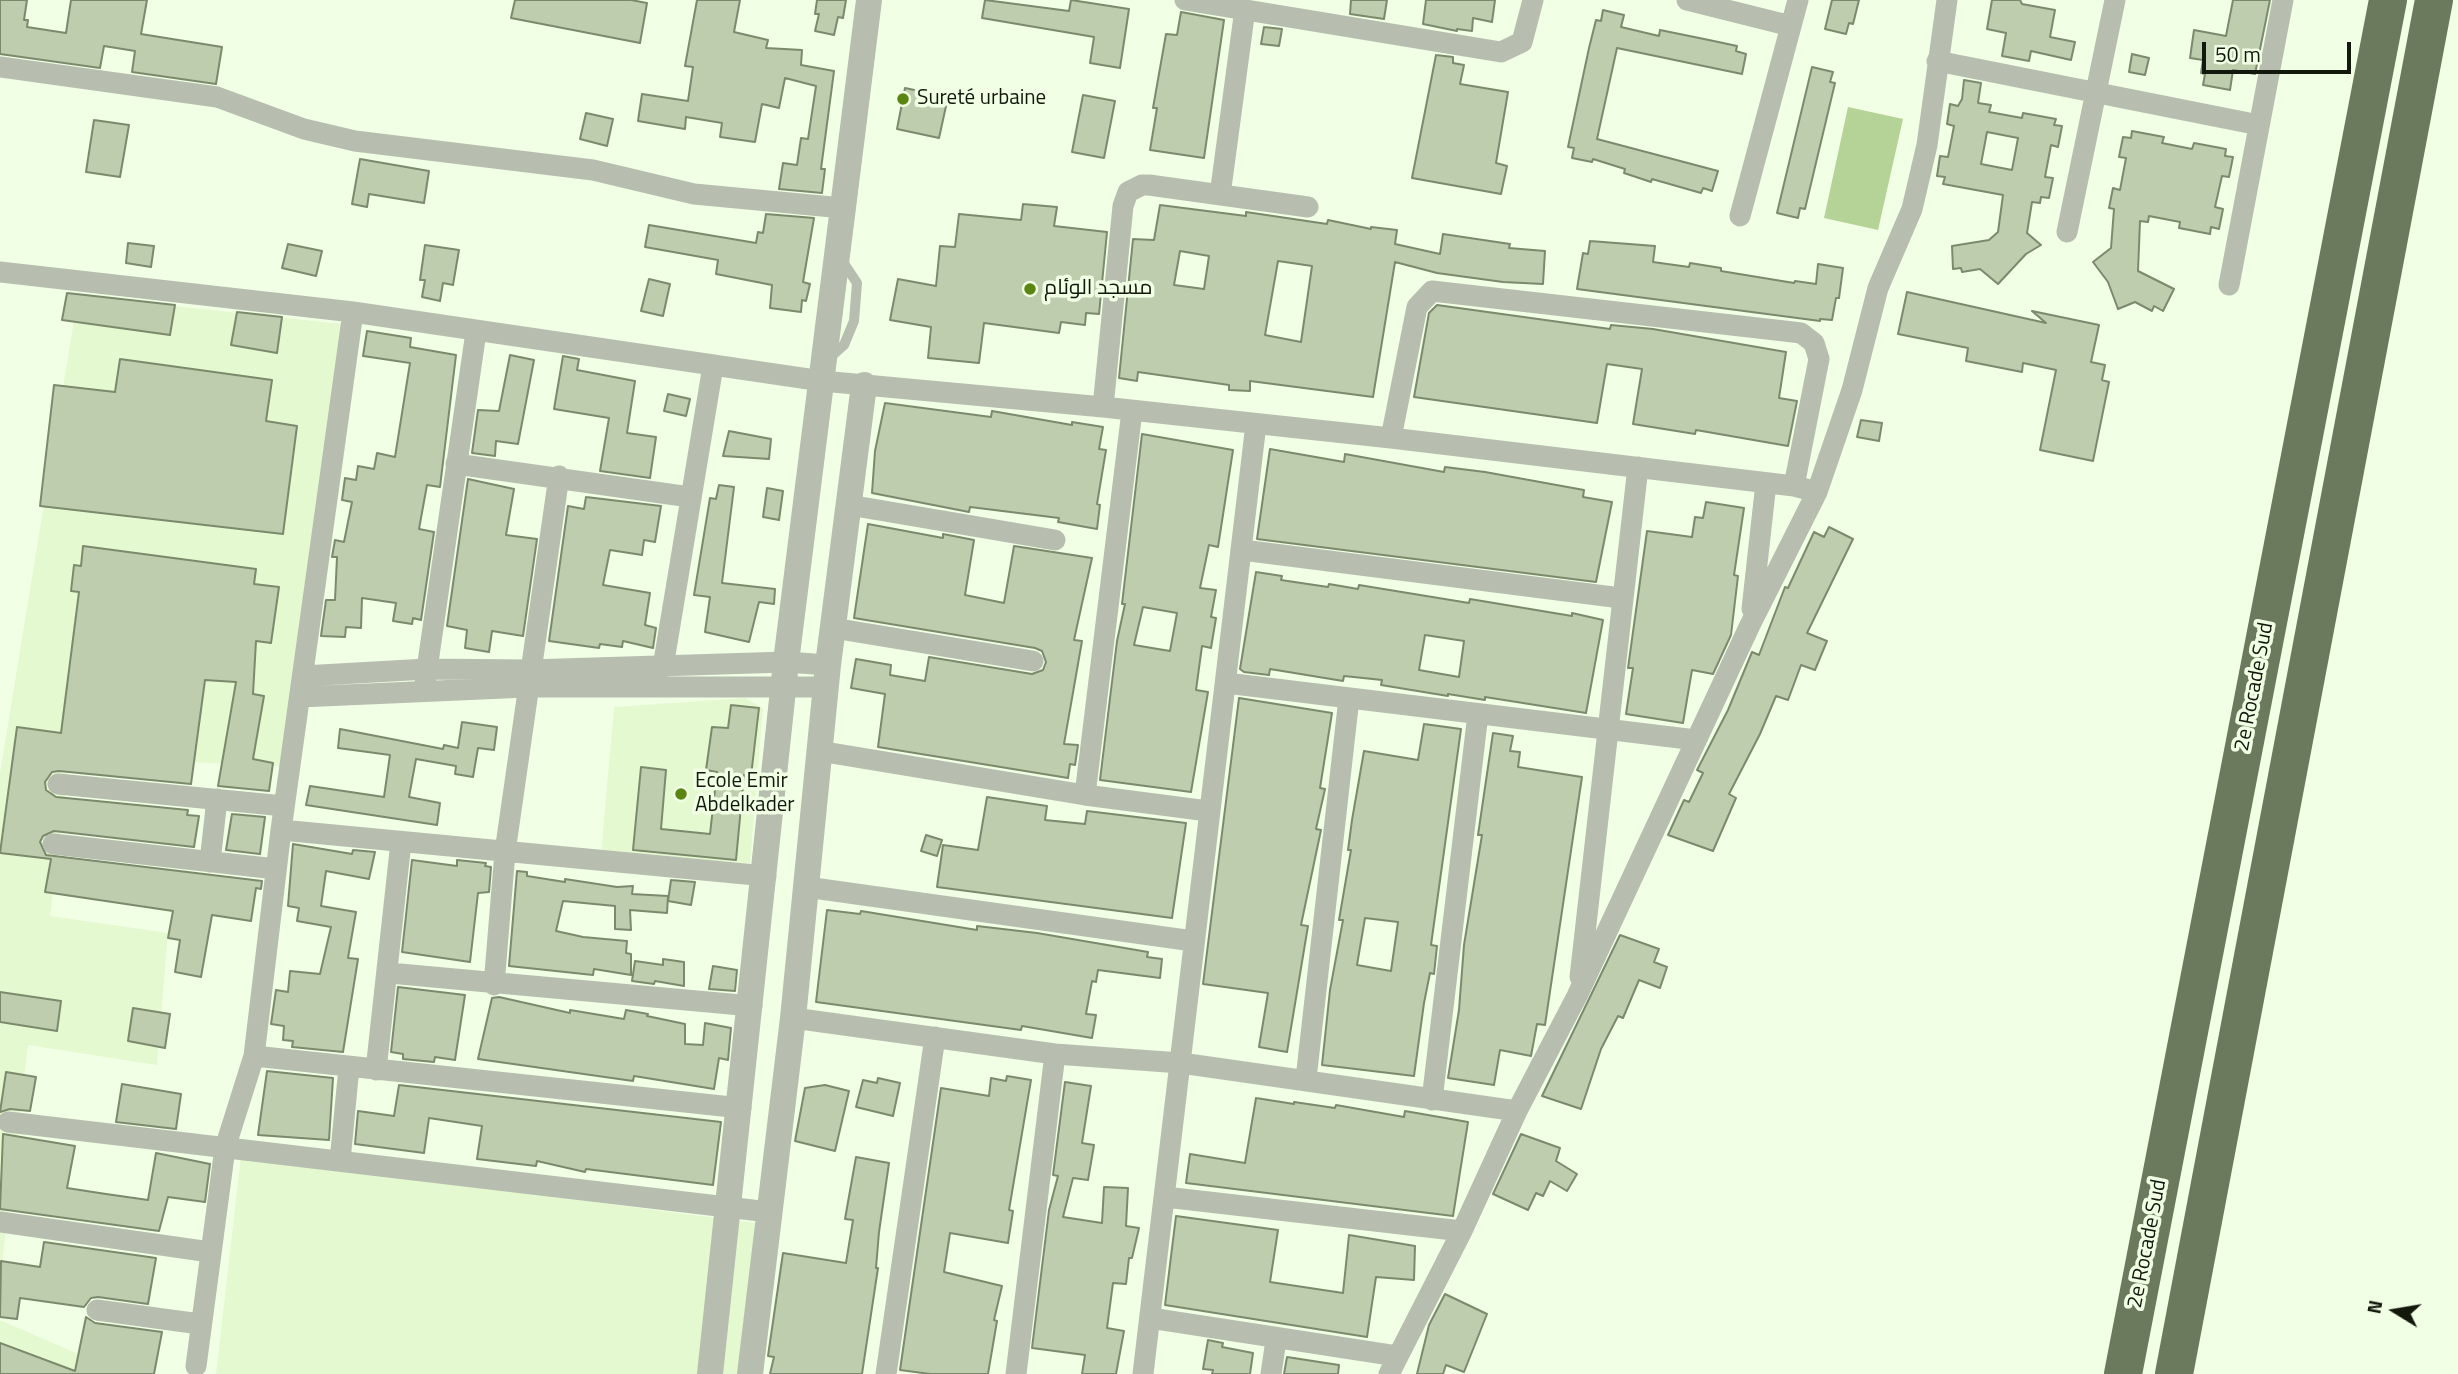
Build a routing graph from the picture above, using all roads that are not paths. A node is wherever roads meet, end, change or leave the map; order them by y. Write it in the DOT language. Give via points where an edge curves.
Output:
graph roads {
  1 [pos="869,0"];
  2 [pos="1185,0"];
  3 [pos="1533,0"];
  4 [pos="1687,0"];
  5 [pos="1798,0"];
  6 [pos="1947,0"];
  7 [pos="2115,0"];
  8 [pos="2283,0"];
  9 [pos="2388,0"];
  10 [pos="2434,0"];
  11 [pos="1245,9"];
  12 [pos="1308,10"];
  13 [pos="1791,26"];
  14 [pos="1937,61"];
  15 [pos="0,67"];
  16 [pos="2096,90"];
  17 [pos="2259,125"];
  18 [pos="1220,195"];
  19 [pos="1308,207"];
  20 [pos="843,208"];
  21 [pos="1740,216"];
  22 [pos="2067,232"];
  23 [pos="0,272"];
  24 [pos="2229,285"];
  25 [pos="353,312"];
  26 [pos="476,332"];
  27 [pos="713,366"];
  28 [pos="823,371"];
  29 [pos="864,385"];
  30 [pos="1103,407"];
  31 [pos="1132,411"];
  32 [pos="1256,424"];
  33 [pos="1391,438"];
  34 [pos="456,464"];
  35 [pos="1639,467"];
  36 [pos="559,477"];
  37 [pos="1766,483"];
  38 [pos="1794,486"];
  39 [pos="1817,492"];
  40 [pos="690,497"];
  41 [pos="849,505"];
  42 [pos="1055,540"];
  43 [pos="1242,550"];
  44 [pos="1621,598"];
  45 [pos="1750,625"];
  46 [pos="833,628"];
  47 [pos="1033,661"];
  48 [pos="663,667"];
  49 [pos="427,669"];
  50 [pos="785,674"];
  51 [pos="827,676"];
  52 [pos="528,678"];
  53 [pos="1226,683"];
  54 [pos="302,686"];
  55 [pos="424,691"];
  56 [pos="1349,698"];
  57 [pos="1478,714"];
  58 [pos="1607,730"];
  59 [pos="1696,740"];
  60 [pos="819,751"];
  61 [pos="58,784"];
  62 [pos="1085,795"];
  63 [pos="217,799"];
  64 [pos="284,806"];
  65 [pos="1208,811"];
  66 [pos="281,830"];
  67 [pos="401,842"];
  68 [pos="53,844"];
  69 [pos="505,852"];
  70 [pos="210,862"];
  71 [pos="276,869"];
  72 [pos="766,876"];
  73 [pos="806,887"];
  74 [pos="1193,941"];
  75 [pos="389,973"];
  76 [pos="494,985"];
  77 [pos="1577,996"];
  78 [pos="752,1006"];
  79 [pos="793,1018"];
  80 [pos="935,1037"];
  81 [pos="1055,1054"];
  82 [pos="254,1056"];
  83 [pos="1181,1063"];
  84 [pos="349,1067"];
  85 [pos="376,1070"];
  86 [pos="1306,1079"];
  87 [pos="1432,1100"];
  88 [pos="741,1108"];
  89 [pos="1517,1111"];
  90 [pos="8,1122"];
  91 [pos="225,1148"];
  92 [pos="340,1161"];
  93 [pos="1166,1197"];
  94 [pos="730,1207"];
  95 [pos="769,1212"];
  96 [pos="0,1222"];
  97 [pos="1462,1231"];
  98 [pos="210,1252"];
  99 [pos="97,1310"];
  100 [pos="1150,1318"];
  101 [pos="200,1324"];
  102 [pos="1276,1340"];
  103 [pos="1393,1365"];
  104 [pos="196,1366"];
  105 [pos="710,1374"];
  106 [pos="750,1374"];
  107 [pos="886,1374"];
  108 [pos="1016,1374"];
  109 [pos="1143,1374"];
  110 [pos="1271,1374"];
  111 [pos="2123,1374"];
  112 [pos="2174,1374"];
  1 -- 20 [label="street"];
  2 -- 11 [label="street"];
  3 -- 12 [label="street" via="1522,41 1502,52"];
  4 -- 13 [label="street"];
  5 -- 13 [label="street"];
  6 -- 14 [label="street"];
  7 -- 16 [label="street"];
  8 -- 17 [label="street"];
  9 -- 111 [label="highway, 2e Rocade Sud"];
  10 -- 112 [label="highway"];
  11 -- 12 [label="street"];
  11 -- 18 [label="street"];
  13 -- 21 [label="street"];
  14 -- 16 [label="street"];
  14 -- 39 [label="street" via="1927,145 1912,209 1878,288 1852,390"];
  15 -- 20 [label="street" via="217,97 304,129 355,141 593,170 694,194"];
  16 -- 17 [label="street"];
  16 -- 22 [label="street"];
  17 -- 24 [label="street"];
  18 -- 19 [label="street"];
  18 -- 30 [label="street" via="1142,184 1124,198"];
  20 -- 28 [label="street"];
  23 -- 25 [label="street"];
  25 -- 26 [label="street"];
  25 -- 54 [label="street"];
  26 -- 27 [label="street"];
  26 -- 34 [label="street"];
  27 -- 28 [label="street"];
  27 -- 40 [label="street"];
  28 -- 29 [label="street"];
  28 -- 50 [label="street"];
  29 -- 30 [label="street"];
  29 -- 41 [label="street"];
  30 -- 31 [label="street"];
  31 -- 32 [label="street"];
  31 -- 62 [label="street"];
  32 -- 33 [label="street"];
  32 -- 43 [label="street"];
  33 -- 35 [label="street"];
  33 -- 38 [label="street" via="1417,307 1432,291 1779,330 1809,337 1819,359"];
  34 -- 36 [label="street"];
  34 -- 49 [label="street"];
  35 -- 37 [label="street"];
  35 -- 44 [label="street"];
  36 -- 40 [label="street"];
  36 -- 52 [label="street"];
  37 -- 38 [label="street"];
  37 -- 45 [label="street"];
  38 -- 39 [label="street"];
  39 -- 45 [label="street"];
  40 -- 48 [label="street"];
  41 -- 42 [label="street"];
  41 -- 46 [label="street"];
  43 -- 44 [label="street"];
  43 -- 53 [label="street"];
  44 -- 58 [label="street"];
  45 -- 59 [label="street"];
  46 -- 47 [label="street"];
  46 -- 51 [label="street"];
  48 -- 50 [label="street"];
  48 -- 52 [label="street"];
  49 -- 52 [label="street"];
  49 -- 54 [label="street"];
  49 -- 55 [label="street"];
  50 -- 51 [label="street"];
  50 -- 52 [label="street"];
  50 -- 72 [label="street"];
  51 -- 60 [label="street"];
  52 -- 55 [label="street"];
  52 -- 69 [label="street"];
  53 -- 56 [label="street"];
  53 -- 65 [label="street"];
  54 -- 55 [label="street"];
  54 -- 64 [label="street"];
  56 -- 57 [label="street"];
  56 -- 86 [label="street"];
  57 -- 58 [label="street"];
  57 -- 87 [label="street"];
  58 -- 59 [label="street"];
  58 -- 77 [label="street"];
  59 -- 77 [label="street"];
  60 -- 62 [label="street"];
  60 -- 73 [label="street"];
  61 -- 63 [label="street"];
  62 -- 65 [label="street"];
  63 -- 64 [label="street"];
  63 -- 70 [label="street"];
  64 -- 66 [label="street"];
  65 -- 74 [label="street"];
  66 -- 67 [label="street"];
  66 -- 71 [label="street"];
  67 -- 69 [label="street"];
  67 -- 75 [label="street"];
  68 -- 70 [label="street"];
  69 -- 72 [label="street"];
  69 -- 76 [label="street"];
  70 -- 71 [label="street"];
  71 -- 82 [label="street"];
  72 -- 78 [label="street"];
  73 -- 74 [label="street"];
  73 -- 79 [label="street"];
  74 -- 83 [label="street"];
  75 -- 76 [label="street"];
  75 -- 85 [label="street"];
  76 -- 78 [label="street"];
  77 -- 89 [label="street"];
  78 -- 88 [label="street"];
  79 -- 80 [label="street"];
  79 -- 95 [label="street"];
  80 -- 81 [label="street"];
  80 -- 107 [label="street"];
  81 -- 83 [label="street"];
  81 -- 108 [label="street"];
  82 -- 84 [label="street"];
  82 -- 91 [label="street"];
  83 -- 86 [label="street"];
  83 -- 93 [label="street"];
  84 -- 85 [label="street"];
  84 -- 92 [label="street"];
  85 -- 88 [label="street"];
  86 -- 87 [label="street"];
  87 -- 89 [label="street"];
  88 -- 94 [label="street"];
  89 -- 97 [label="street"];
  90 -- 91 [label="street"];
  91 -- 92 [label="street"];
  91 -- 98 [label="street"];
  92 -- 94 [label="street"];
  93 -- 97 [label="street"];
  93 -- 100 [label="street"];
  94 -- 95 [label="street"];
  94 -- 105 [label="street"];
  95 -- 106 [label="street"];
  96 -- 98 [label="street"];
  97 -- 103 [label="street"];
  98 -- 101 [label="street"];
  99 -- 101 [label="street"];
  100 -- 102 [label="street"];
  100 -- 109 [label="street"];
  101 -- 104 [label="street"];
  102 -- 103 [label="street"];
  102 -- 110 [label="street"];
}
